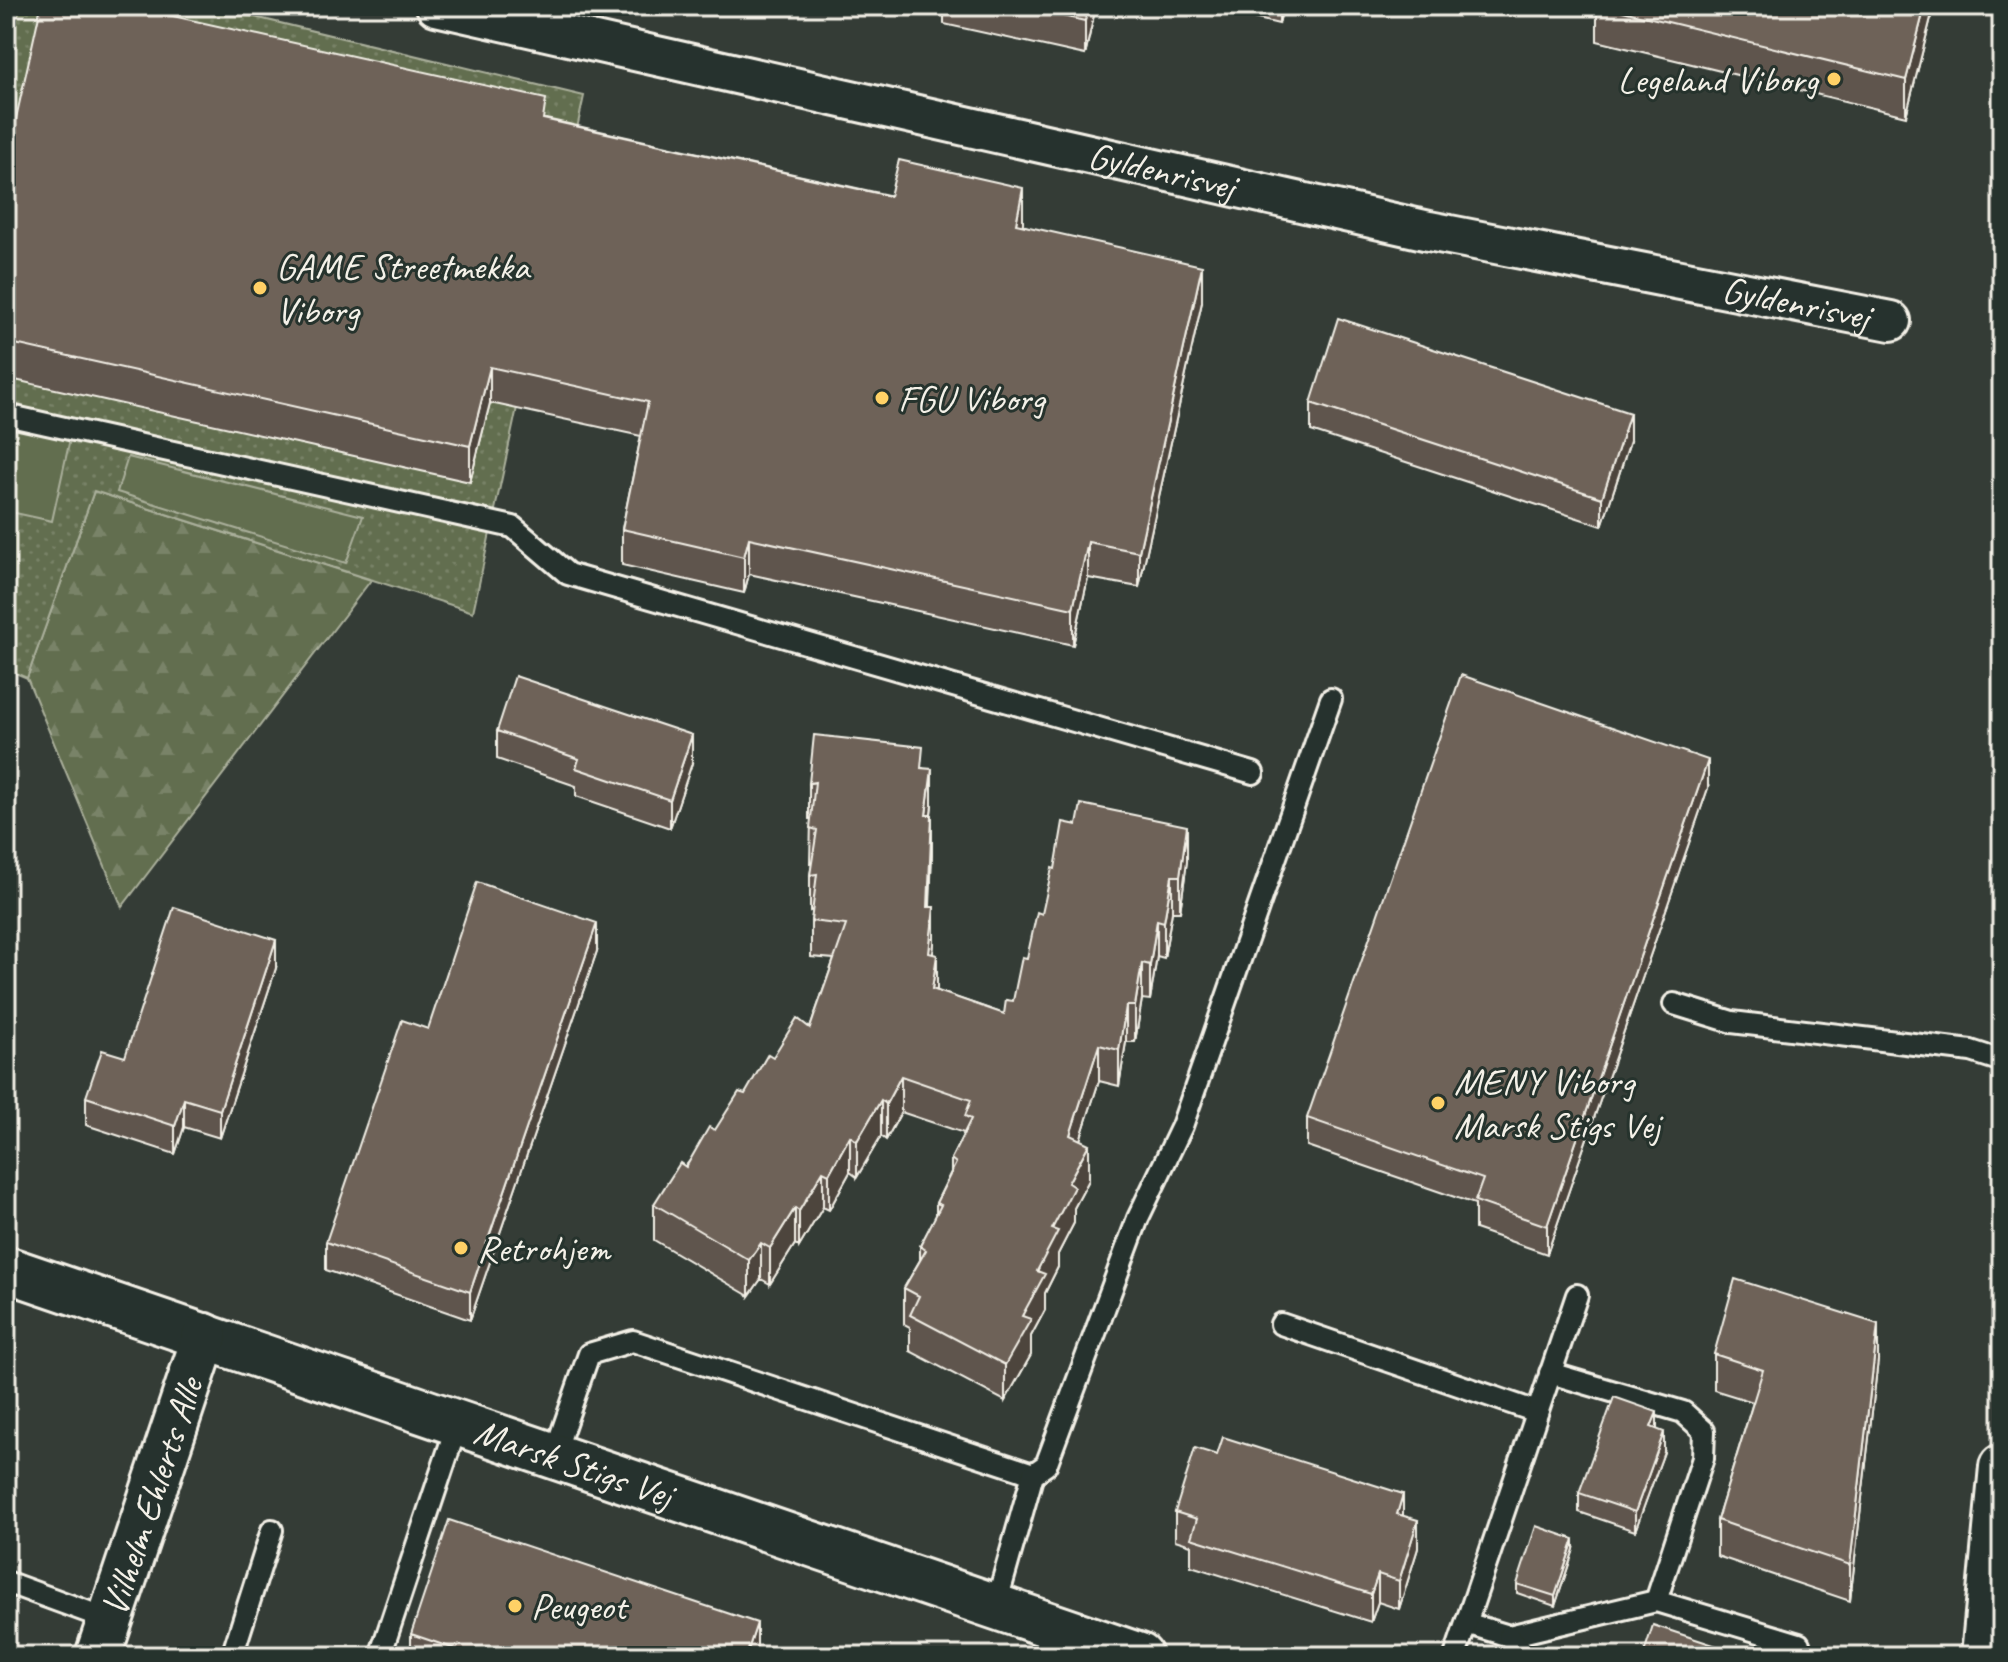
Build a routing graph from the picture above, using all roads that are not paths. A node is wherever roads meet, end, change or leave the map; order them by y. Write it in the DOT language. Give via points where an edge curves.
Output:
graph roads {
  1 [pos="436,6"];
  2 [pos="1891,321"];
  3 [pos="6,415"];
  4 [pos="1331,699"];
  5 [pos="1253,773"];
  6 [pos="1674,1004"];
  7 [pos="2002,1061"];
  8 [pos="6,1269"];
  9 [pos="1577,1295"];
  10 [pos="1281,1324"];
  11 [pos="205,1336"];
  12 [pos="1550,1373"];
  13 [pos="1537,1412"];
  14 [pos="458,1422"];
  15 [pos="554,1455"];
  16 [pos="2002,1467"];
  17 [pos="1033,1474"];
  18 [pos="272,1530"];
  19 [pos="6,1582"];
  20 [pos="1656,1601"];
  21 [pos="995,1608"];
  22 [pos="1466,1623"];
  23 [pos="1509,1636"];
  24 [pos="104,1638"];
  25 [pos="232,1656"];
  26 [pos="380,1656"];
  27 [pos="1140,1656"];
  28 [pos="1455,1656"];
  29 [pos="1527,1656"];
  30 [pos="1797,1656"];
  31 [pos="1984,1656"];
  1 -- 2 [label="street, Gyldenrisvej" via="1429,231"];
  3 -- 5 [label="lane" via="513,527 568,574"];
  4 -- 17 [label="lane" via="1182,1126 1138,1218 1046,1465"];
  6 -- 7 [label="lane" via="1732,1022 1971,1051"];
  8 -- 11 [label="street, Marsk Stigs Vej"];
  9 -- 12 [label="lane"];
  10 -- 13 [label="lane"];
  11 -- 14 [label="street, Marsk Stigs Vej"];
  11 -- 24 [label="street, Vilhelm Ehlerts Alle"];
  12 -- 13 [label="lane"];
  12 -- 20 [label="lane" via="1683,1412 1704,1431 1703,1458"];
  13 -- 22 [label="lane"];
  14 -- 15 [label="street, Marsk Stigs Vej"];
  14 -- 26 [label="lane"];
  15 -- 17 [label="lane" via="589,1354 633,1341"];
  15 -- 21 [label="street, Marsk Stigs Vej"];
  16 -- 31 [label="street"];
  17 -- 21 [label="lane"];
  18 -- 25 [label="lane"];
  19 -- 24 [label="lane"];
  20 -- 23 [label="lane"];
  20 -- 30 [label="lane" via="1799,1644"];
  21 -- 27 [label="street, Marsk Stigs Vej"];
  22 -- 23 [label="lane"];
  22 -- 28 [label="lane"];
  23 -- 29 [label="lane"];
}
